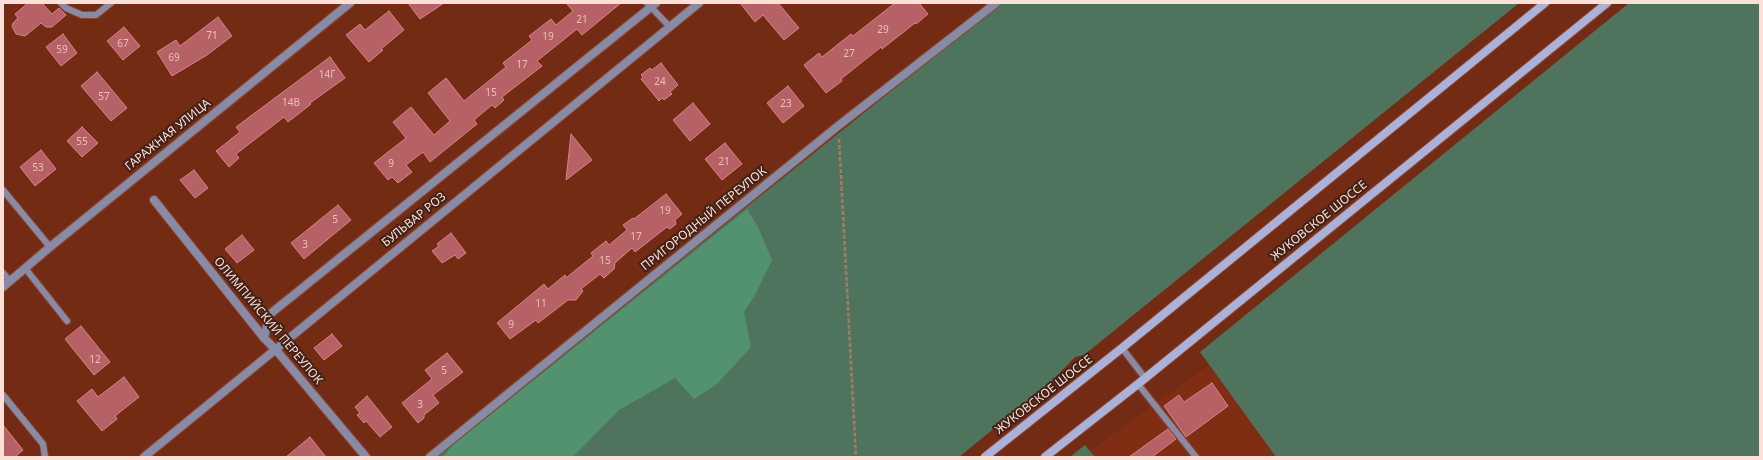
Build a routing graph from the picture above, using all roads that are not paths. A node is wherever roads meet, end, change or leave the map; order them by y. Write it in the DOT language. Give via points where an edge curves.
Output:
graph roads {
  1 [pos="61,3"];
  2 [pos="111,3"];
  3 [pos="350,3"];
  4 [pos="699,3"];
  5 [pos="996,3"];
  6 [pos="1545,3"];
  7 [pos="1607,3"];
  8 [pos="651,4"];
  9 [pos="670,27"];
  10 [pos="3,190"];
  11 [pos="154,200"];
  12 [pos="50,247"];
  13 [pos="25,268"];
  14 [pos="3,273"];
  15 [pos="10,281"];
  16 [pos="3,287"];
  17 [pos="67,321"];
  18 [pos="264,338"];
  19 [pos="1122,348"];
  20 [pos="276,350"];
  21 [pos="1145,378"];
  22 [pos="1138,384"];
  23 [pos="3,395"];
  24 [pos="45,457"];
  25 [pos="144,457"];
  26 [pos="366,457"];
  27 [pos="430,457"];
  28 [pos="985,457"];
  29 [pos="1046,457"];
  30 [pos="1196,457"];
  1 -- 2 [label="lane" via="82,15 96,15"];
  3 -- 12 [label="street, ГАРАЖНАЯ УЛИЦА"];
  4 -- 9 [label="street, БУЛЬВАР РОЗ"];
  5 -- 27 [label="street, ПРИГОРОДНЫЙ ПЕРЕУЛОК" via="838,126"];
  6 -- 19 [label="main road, ЖУКОВСКОЕ ШОССЕ"];
  7 -- 21 [label="main road, ЖУКОВСКОЕ ШОССЕ"];
  8 -- 9 [label="lane"];
  8 -- 18 [label="street" via="270,314"];
  9 -- 20 [label="street, БУЛЬВАР РОЗ"];
  10 -- 12 [label="lane"];
  11 -- 18 [label="street, ОЛИМПИЙСКИЙ ПЕРЕУЛОК"];
  12 -- 13 [label="street, ГАРАЖНАЯ УЛИЦА"];
  13 -- 15 [label="street, ГАРАЖНАЯ УЛИЦА"];
  13 -- 17 [label="lane"];
  14 -- 15 [label="lane"];
  15 -- 16 [label="street, ГАРАЖНАЯ УЛИЦА"];
  18 -- 20 [label="street, ОЛИМПИЙСКИЙ ПЕРЕУЛОК"];
  19 -- 21 [label="lane"];
  19 -- 28 [label="main road, ЖУКОВСКОЕ ШОССЕ"];
  20 -- 25 [label="street, БУЛЬВАР РОЗ"];
  20 -- 26 [label="street, ОЛИМПИЙСКИЙ ПЕРЕУЛОК"];
  21 -- 22 [label="main road, ЖУКОВСКОЕ ШОССЕ"];
  22 -- 29 [label="main road, ЖУКОВСКОЕ ШОССЕ"];
  22 -- 30 [label="lane"];
  23 -- 24 [label="lane" via="43,444"];
}
